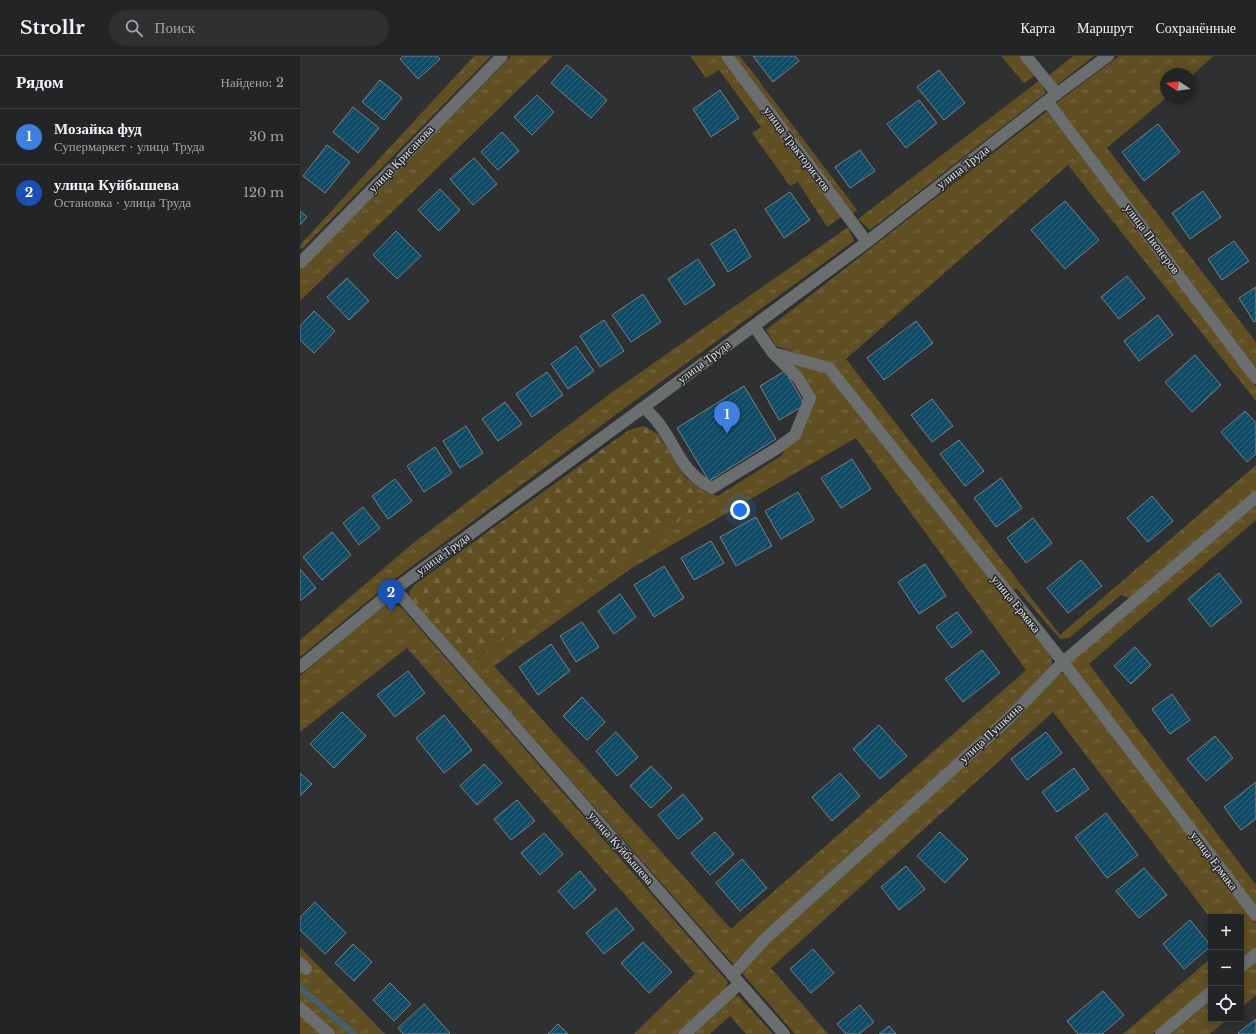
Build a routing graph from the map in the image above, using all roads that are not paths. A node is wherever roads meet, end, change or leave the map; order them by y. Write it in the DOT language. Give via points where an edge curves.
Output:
graph roads {
  1 [pos="502,56"];
  2 [pos="727,56"];
  3 [pos="1026,56"];
  4 [pos="1108,56"];
  5 [pos="1052,98"];
  6 [pos="867,242"];
  7 [pos="302,258"];
  8 [pos="754,326"];
  9 [pos="773,353"];
  10 [pos="1256,378"];
  11 [pos="644,407"];
  12 [pos="1256,497"];
  13 [pos="395,589"];
  14 [pos="1062,662"];
  15 [pos="300,667"];
  16 [pos="1256,915"];
  17 [pos="1256,954"];
  18 [pos="1244,964"];
  19 [pos="735,979"];
  20 [pos="1208,995"];
  21 [pos="300,1008"];
  22 [pos="329,1034"];
  23 [pos="685,1034"];
  24 [pos="784,1034"];
  25 [pos="1161,1034"];
  1 -- 7 [label="street, улица Крисанова"];
  2 -- 6 [label="street, улица Трактористов"];
  3 -- 5 [label="street, улица Пионеров"];
  4 -- 5 [label="street, улица Труда"];
  5 -- 6 [label="street, улица Труда"];
  5 -- 10 [label="street, улица Пионеров"];
  6 -- 8 [label="street, улица Труда"];
  8 -- 9 [label="street"];
  8 -- 11 [label="street, улица Труда"];
  9 -- 11 [label="street" via="798,378 810,398 795,435 712,488 688,471 657,422"];
  9 -- 14 [label="street, улица Ермака" via="829,368"];
  11 -- 13 [label="street, улица Труда"];
  12 -- 14 [label="street, улица Пушкина"];
  13 -- 15 [label="street, улица Труда"];
  13 -- 19 [label="street, улица Куйбышева"];
  14 -- 16 [label="street, улица Ермака"];
  14 -- 19 [label="street, улица Пушкина" via="1007,720 765,939"];
  17 -- 18 [label="street"];
  19 -- 23 [label="street, улица Пушкина"];
  19 -- 24 [label="street, улица Куйбышева"];
  20 -- 25 [label="street"];
  21 -- 22 [label="street"];
}
